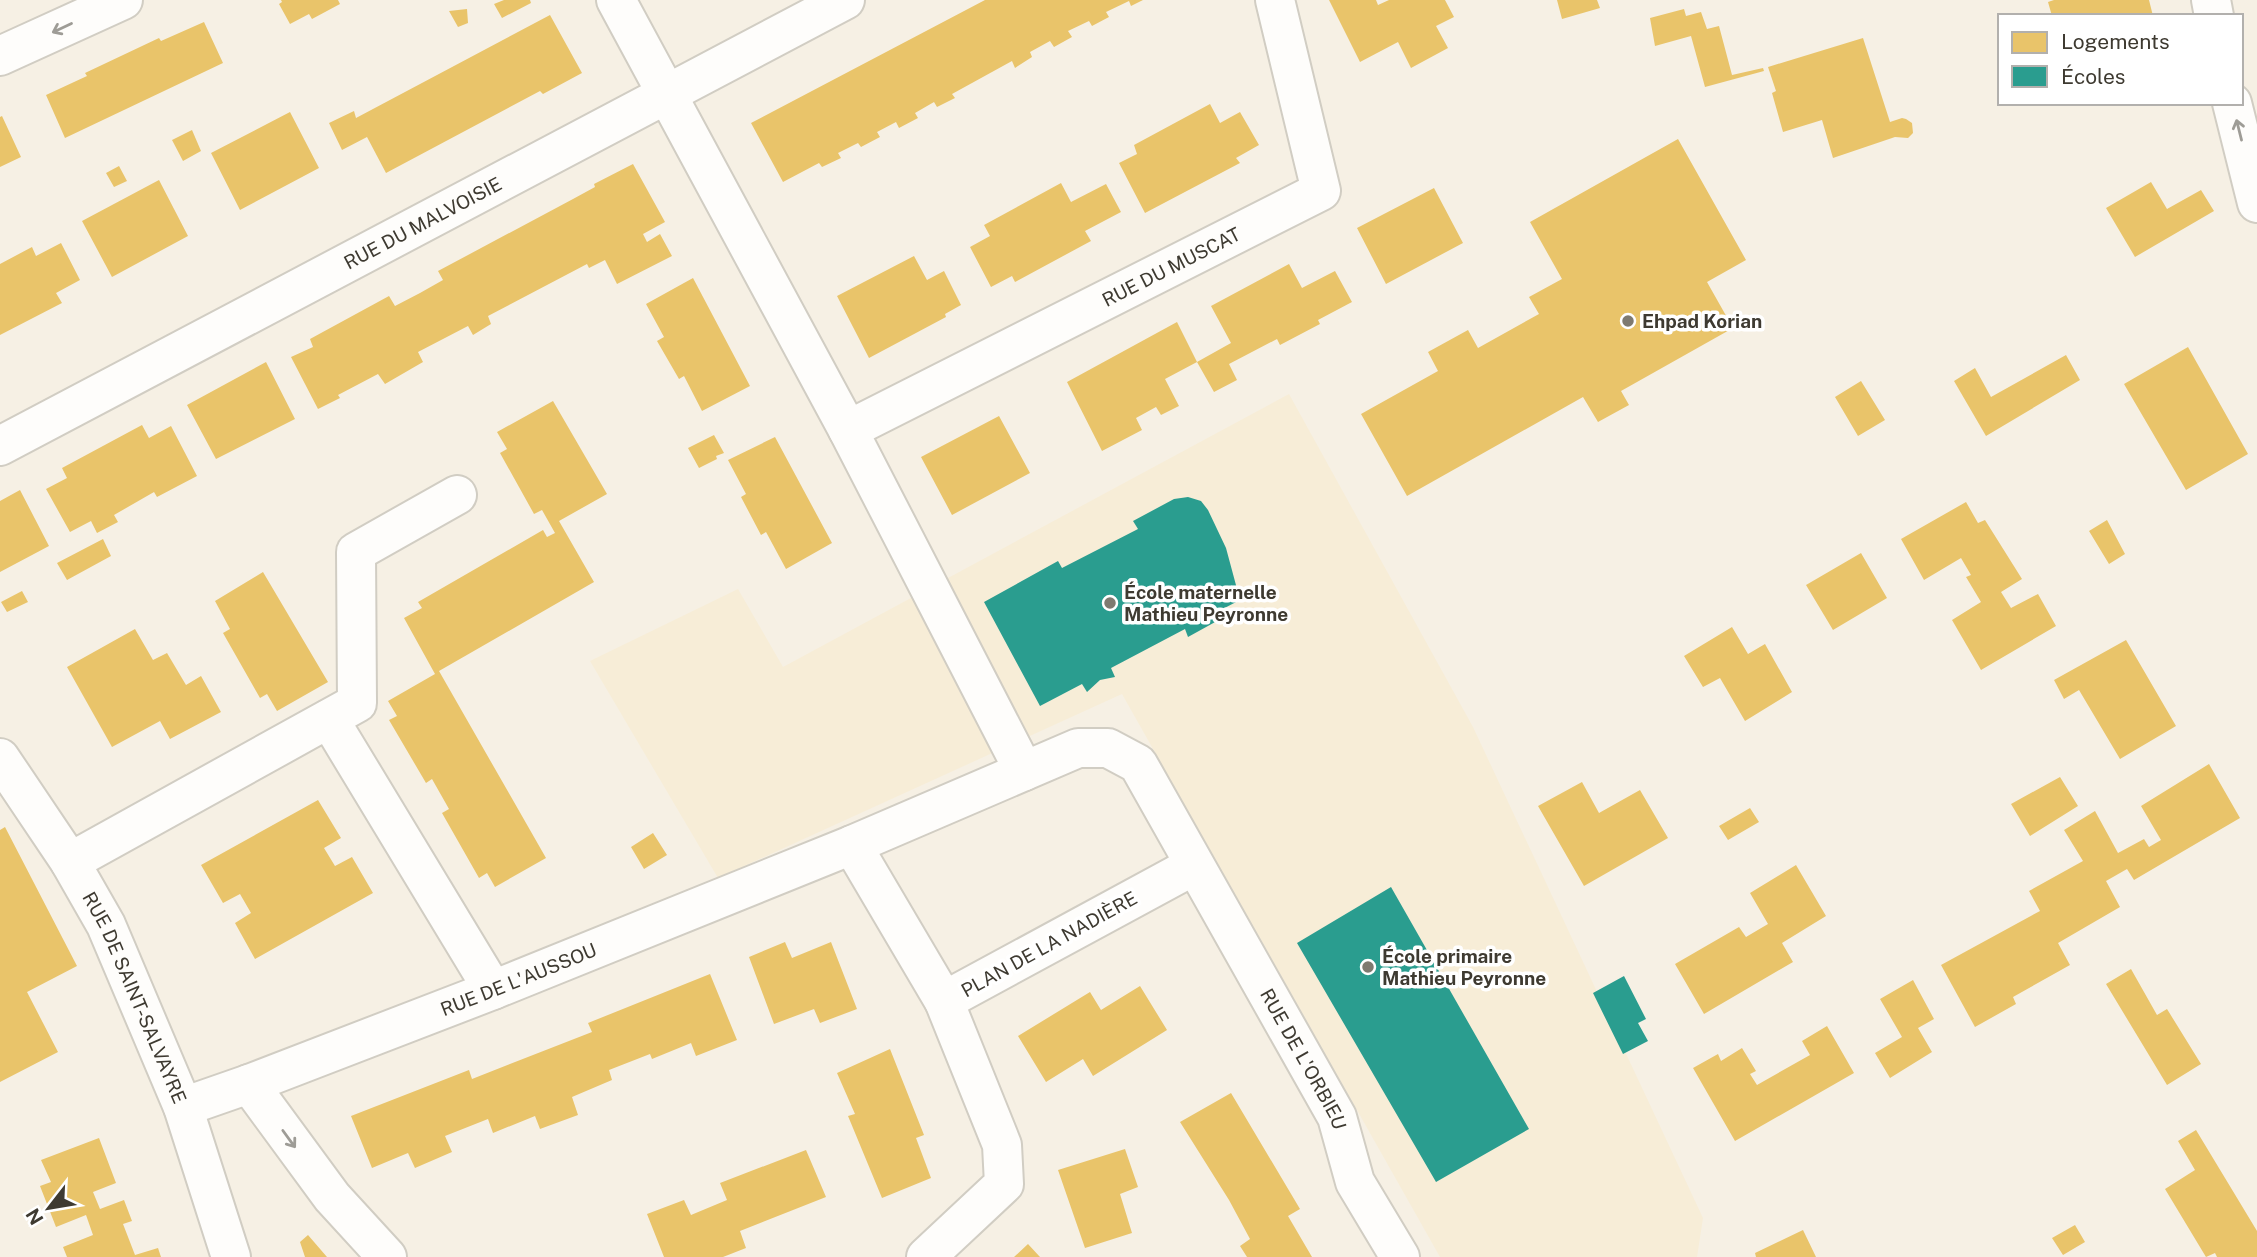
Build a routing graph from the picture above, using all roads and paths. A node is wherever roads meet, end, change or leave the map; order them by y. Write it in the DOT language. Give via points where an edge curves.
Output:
graph roads {
  1 [pos="123,0"];
  2 [pos="616,0"];
  3 [pos="845,0"];
  4 [pos="1275,0"];
  5 [pos="0,56"];
  6 [pos="667,95"];
  7 [pos="2232,105"];
  8 [pos="2257,204"];
  9 [pos="848,430"];
  10 [pos="0,446"];
  11 [pos="457,495"];
  12 [pos="329,719"];
  13 [pos="0,758"];
  14 [pos="1024,771"];
  15 [pos="852,845"];
  16 [pos="70,862"];
  17 [pos="1195,865"];
  18 [pos="493,990"];
  19 [pos="944,1001"];
  20 [pos="248,1084"];
  21 [pos="183,1107"];
  22 [pos="231,1257"];
  23 [pos="387,1257"];
  24 [pos="926,1257"];
  25 [pos="1400,1257"];
  1 -- 5 [label="street, one-way"];
  2 -- 6 [label="street"];
  3 -- 6 [label="street, RUE DU MALVOISIE"];
  4 -- 9 [label="street, RUE DU MUSCAT" via="1321,191"];
  6 -- 9 [label="street"];
  6 -- 10 [label="street, RUE DU MALVOISIE"];
  8 -- 7 [label="street, one-way"];
  9 -- 14 [label="street"];
  11 -- 12 [label="street" via="356,552 357,703"];
  12 -- 16 [label="street"];
  12 -- 18 [label="street"];
  13 -- 16 [label="street, RUE DE SAINT-SALVAYRE"];
  14 -- 15 [label="street"];
  14 -- 17 [label="street" via="1078,748 1108,748 1138,764"];
  15 -- 18 [label="street, RUE DE L'AUSSOU"];
  15 -- 19 [label="street, PLAN DE LA NADIÈRE"];
  16 -- 21 [label="street, RUE DE SAINT-SALVAYRE" via="106,925"];
  17 -- 19 [label="street, PLAN DE LA NADIÈRE"];
  17 -- 25 [label="street, RUE DE L'ORBIEU" via="1337,1117 1355,1182"];
  18 -- 20 [label="street, RUE DE L'AUSSOU"];
  19 -- 24 [label="street" via="1002,1145 1004,1184"];
  20 -- 21 [label="street, RUE DE L'AUSSOU"];
  20 -- 23 [label="street, one-way" via="332,1197"];
  21 -- 22 [label="street, RUE DE SAINT-SALVAYRE"];
}
